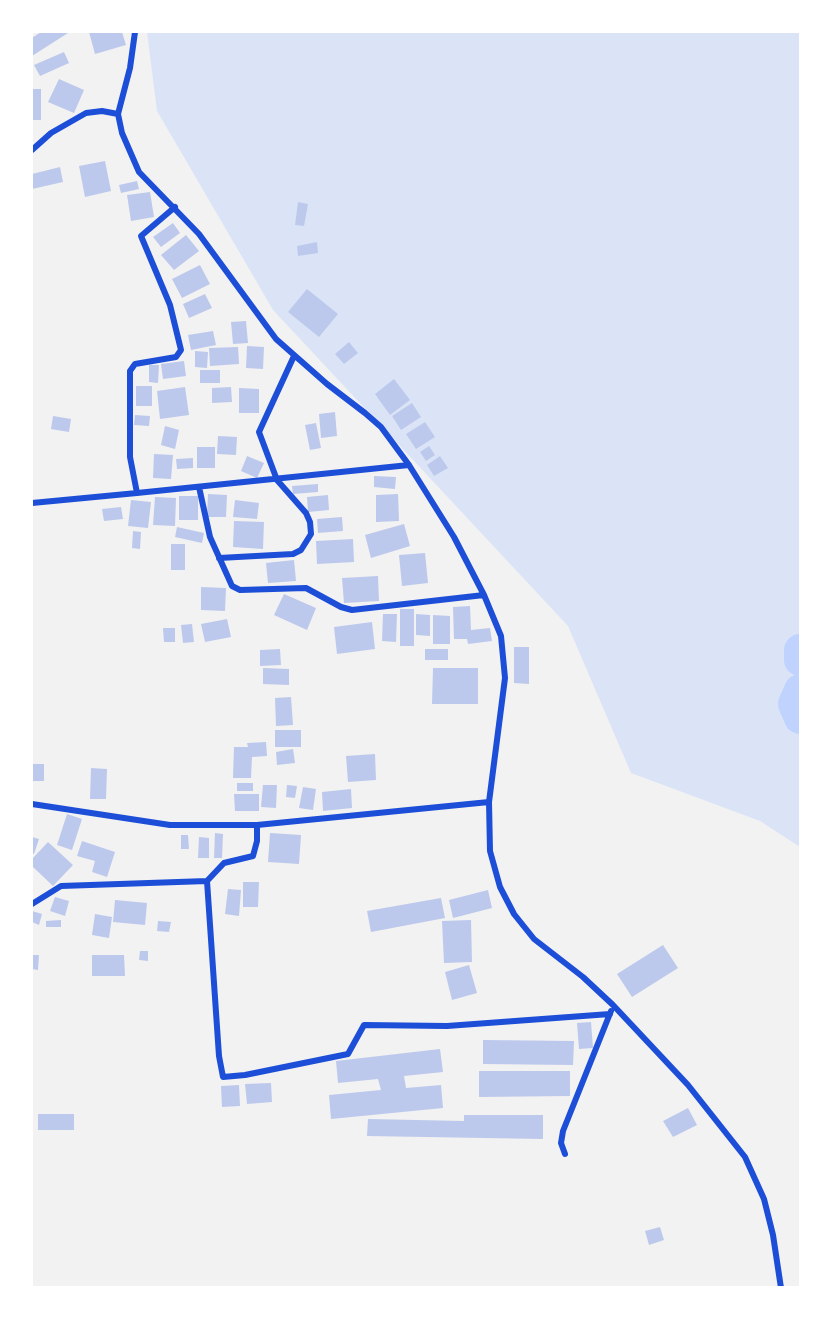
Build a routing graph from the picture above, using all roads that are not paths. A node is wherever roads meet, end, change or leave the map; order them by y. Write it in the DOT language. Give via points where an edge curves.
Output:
graph roads {
  1 [pos="135,32"];
  2 [pos="118,114"];
  3 [pos="32,150"];
  4 [pos="175,207"];
  5 [pos="294,356"];
  6 [pos="409,465"];
  7 [pos="277,480"];
  8 [pos="199,487"];
  9 [pos="137,494"];
  10 [pos="32,503"];
  11 [pos="219,558"];
  12 [pos="484,595"];
  13 [pos="489,802"];
  14 [pos="32,804"];
  15 [pos="257,825"];
  16 [pos="207,881"];
  17 [pos="32,904"];
  18 [pos="614,1005"];
  19 [pos="610,1014"];
  20 [pos="566,1154"];
  21 [pos="781,1287"];
  1 -- 2 [label="street"];
  2 -- 3 [label="street" via="86,113 51,133"];
  2 -- 4 [label="street" via="139,172"];
  4 -- 5 [label="street" via="270,331"];
  4 -- 9 [label="street" via="141,236 170,305 181,350 176,357 135,364 130,371 130,457"];
  5 -- 6 [label="street" via="381,427"];
  5 -- 7 [label="street" via="259,432"];
  6 -- 7 [label="street"];
  6 -- 12 [label="street"];
  7 -- 8 [label="street"];
  7 -- 11 [label="street" via="310,522 307,543 293,554"];
  8 -- 9 [label="street"];
  8 -- 11 [label="street"];
  9 -- 10 [label="street"];
  11 -- 12 [label="street" via="232,586 240,590 297,587 352,610"];
  12 -- 13 [label="street" via="501,636 505,678"];
  13 -- 15 [label="street"];
  13 -- 18 [label="street" via="490,851 500,887 514,914 534,939"];
  14 -- 15 [label="street" via="170,825"];
  15 -- 16 [label="street" via="253,856 224,864"];
  16 -- 17 [label="street" via="61,885"];
  16 -- 19 [label="street" via="223,1077 348,1054 364,1025 447,1026"];
  18 -- 19 [label="street"];
  18 -- 21 [label="street" via="688,1084 745,1157 764,1199"];
  19 -- 20 [label="street" via="563,1131 561,1143"];
}
